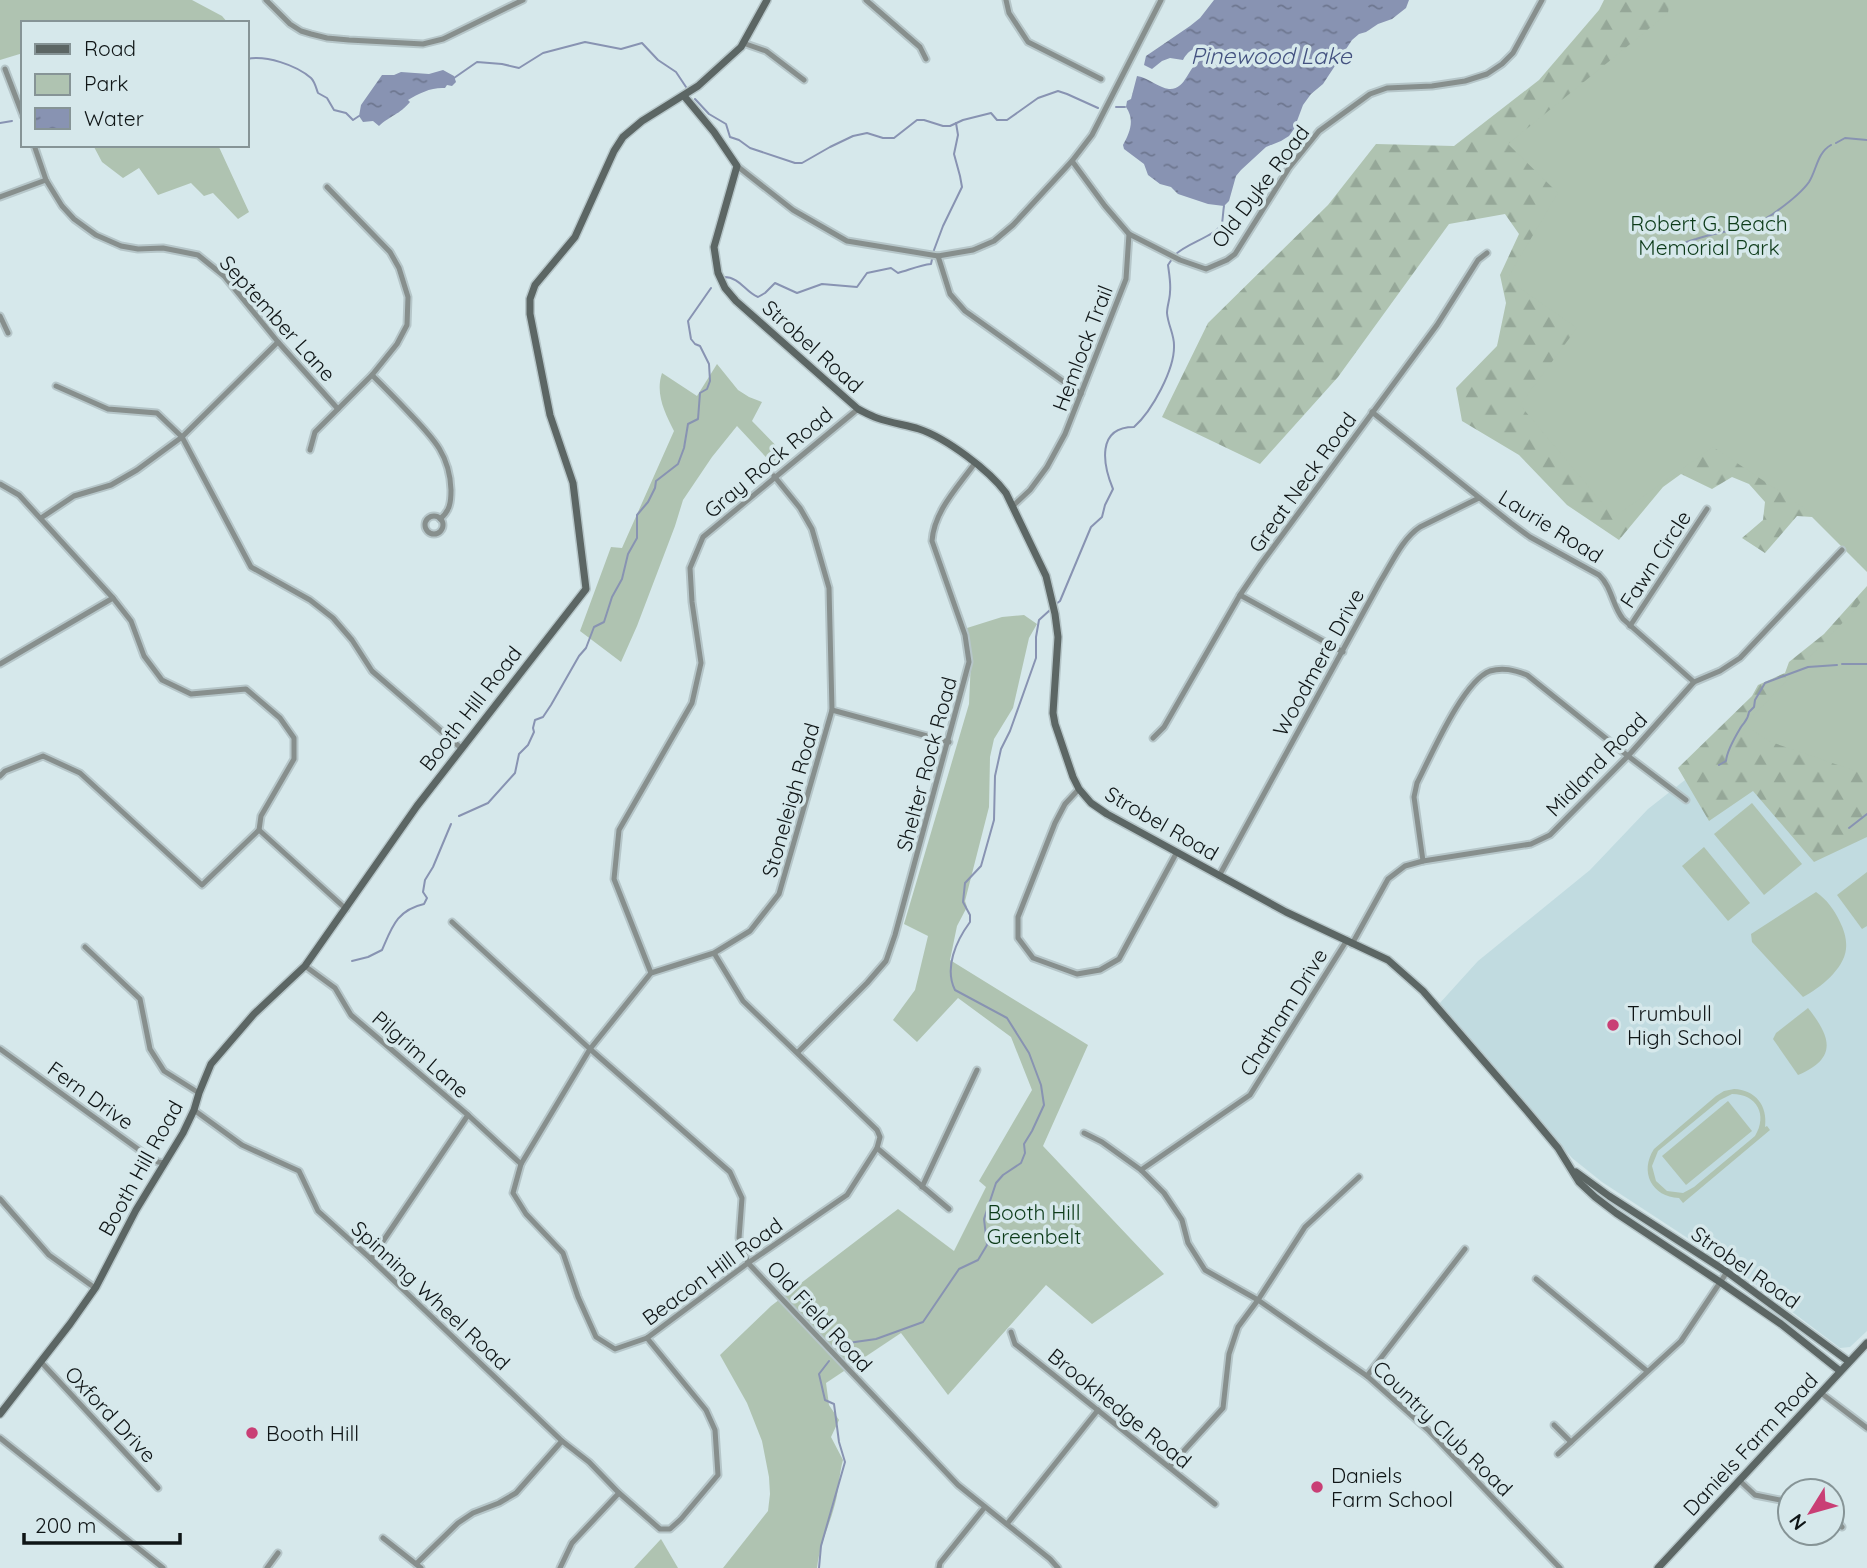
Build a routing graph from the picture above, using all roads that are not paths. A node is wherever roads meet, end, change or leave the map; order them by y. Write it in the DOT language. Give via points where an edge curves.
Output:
graph roads {
  1 [pos="266,0"];
  2 [pos="523,0"];
  3 [pos="767,0"];
  4 [pos="866,0"];
  5 [pos="1006,0"];
  6 [pos="1161,0"];
  7 [pos="1542,0"];
  8 [pos="743,43"];
  9 [pos="926,59"];
  10 [pos="5,69"];
  11 [pos="1101,79"];
  12 [pos="804,80"];
  13 [pos="684,96"];
  14 [pos="21,111"];
  15 [pos="35,147"];
  16 [pos="1072,161"];
  17 [pos="737,166"];
  18 [pos="46,180"];
  19 [pos="327,187"];
  20 [pos="0,197"];
  21 [pos="1129,234"];
  22 [pos="1487,253"];
  23 [pos="934,256"];
  24 [pos="0,316"];
  25 [pos="8,333"];
  26 [pos="278,342"];
  27 [pos="372,375"];
  28 [pos="56,386"];
  29 [pos="1081,394"];
  30 [pos="338,409"];
  31 [pos="858,409"];
  32 [pos="1372,412"];
  33 [pos="182,437"];
  34 [pos="310,450"];
  35 [pos="975,463"];
  36 [pos="774,477"];
  37 [pos="0,484"];
  38 [pos="1479,498"];
  39 [pos="1013,506"];
  40 [pos="1707,509"];
  41 [pos="41,519"];
  42 [pos="440,519"];
  43 [pos="1842,550"];
  44 [pos="1240,595"];
  45 [pos="113,598"];
  46 [pos="1630,626"];
  47 [pos="1343,652"];
  48 [pos="0,664"];
  49 [pos="1694,682"];
  50 [pos="832,710"];
  51 [pos="1153,738"];
  52 [pos="949,741"];
  53 [pos="461,748"];
  54 [pos="1628,756"];
  55 [pos="0,776"];
  56 [pos="1079,789"];
  57 [pos="1686,800"];
  58 [pos="259,830"];
  59 [pos="1177,852"];
  60 [pos="1423,861"];
  61 [pos="1219,876"];
  62 [pos="346,909"];
  63 [pos="452,922"];
  64 [pos="1349,942"];
  65 [pos="85,947"];
  66 [pos="714,953"];
  67 [pos="305,966"];
  68 [pos="651,973"];
  69 [pos="0,1049"];
  70 [pos="590,1049"];
  71 [pos="798,1052"];
  72 [pos="977,1070"];
  73 [pos="199,1093"];
  74 [pos="194,1110"];
  75 [pos="468,1115"];
  76 [pos="1084,1133"];
  77 [pos="877,1148"];
  78 [pos="165,1163"];
  79 [pos="521,1164"];
  80 [pos="1142,1170"];
  81 [pos="1573,1171"];
  82 [pos="1359,1177"];
  83 [pos="922,1187"];
  84 [pos="0,1199"];
  85 [pos="1622,1204"];
  86 [pos="949,1209"];
  87 [pos="1616,1213"];
  88 [pos="1465,1249"];
  89 [pos="371,1259"];
  90 [pos="748,1263"];
  91 [pos="1727,1272"];
  92 [pos="1536,1279"];
  93 [pos="1720,1282"];
  94 [pos="95,1288"];
  95 [pos="1258,1300"];
  96 [pos="1011,1332"];
  97 [pos="647,1338"];
  98 [pos="1867,1343"];
  99 [pos="41,1362"];
  100 [pos="1848,1362"];
  101 [pos="1647,1371"];
  102 [pos="1840,1371"];
  103 [pos="1367,1376"];
  104 [pos="1821,1392"];
  105 [pos="2,1409"];
  106 [pos="1098,1410"];
  107 [pos="1554,1425"];
  108 [pos="1867,1428"];
  109 [pos="0,1438"];
  110 [pos="562,1441"];
  111 [pos="1571,1442"];
  112 [pos="1558,1454"];
  113 [pos="1169,1467"];
  114 [pos="1740,1481"];
  115 [pos="158,1488"];
  116 [pos="619,1493"];
  117 [pos="1776,1499"];
  118 [pos="1215,1504"];
  119 [pos="985,1507"];
  120 [pos="1007,1524"];
  121 [pos="383,1538"];
  122 [pos="278,1553"];
  123 [pos="419,1566"];
  124 [pos="163,1568"];
  125 [pos="267,1568"];
  126 [pos="560,1568"];
  127 [pos="939,1568"];
  128 [pos="1058,1568"];
  129 [pos="1560,1568"];
  130 [pos="1658,1568"];
  1 -- 2 [label="street" via="290,24 311,34 423,44"];
  3 -- 8 [label="street, Booth Hill Road"];
  4 -- 9 [label="street" via="920,47"];
  5 -- 11 [label="street" via="1028,42"];
  6 -- 16 [label="street" via="1092,135"];
  7 -- 21 [label="street, Old Dyke Road" via="1518,46 1488,74 1432,86 1387,88 1370,94 1319,131 1227,260 1206,269"];
  8 -- 12 [label="street" via="766,51"];
  8 -- 13 [label="street, Booth Hill Road"];
  10 -- 14 [label="street"];
  13 -- 17 [label="street"];
  13 -- 53 [label="street, Booth Hill Road" via="624,137 575,236 535,285 530,299 548,403 573,483 586,589"];
  15 -- 18 [label="street, September Lane"];
  16 -- 21 [label="street"];
  16 -- 23 [label="street" via="994,241 973,250"];
  17 -- 23 [label="street" via="793,210 847,241"];
  17 -- 31 [label="street, Strobel Road" via="713,247 725,288"];
  18 -- 20 [label="street"];
  18 -- 26 [label="street, September Lane" via="74,219 107,241 138,250 163,248 198,256 224,276"];
  19 -- 27 [label="street" via="390,252 408,297 407,325"];
  21 -- 29 [label="street, Hemlock Trail" via="1126,279"];
  22 -- 32 [label="street, Great Neck Road"];
  23 -- 29 [label="street" via="950,294 965,311"];
  24 -- 25 [label="street"];
  26 -- 30 [label="street, September Lane"];
  26 -- 33 [label="street"];
  27 -- 30 [label="street"];
  27 -- 42 [label="street" via="427,430 443,455 450,475 450,502"];
  28 -- 33 [label="street" via="108,409 157,413"];
  29 -- 39 [label="street, Hemlock Trail" via="1046,467"];
  30 -- 34 [label="street" via="315,432"];
  31 -- 35 [label="street, Strobel Road" via="922,430"];
  31 -- 36 [label="street, Gray Rock Road"];
  32 -- 38 [label="street, Laurie Road"];
  32 -- 44 [label="street, Great Neck Road"];
  33 -- 41 [label="street" via="137,470 111,485 74,496"];
  33 -- 53 [label="street" via="251,567 310,600 332,618 372,671"];
  35 -- 39 [label="street, Strobel Road" via="997,481"];
  35 -- 52 [label="street, Shelter Rock Road" via="933,527 932,541 965,635 969,662"];
  36 -- 50 [label="street, Stoneleigh Road" via="812,528 829,588"];
  36 -- 68 [label="street, Gray Rock Road" via="703,537 690,568 701,663 692,703 619,830 614,879"];
  37 -- 41 [label="street" via="19,495"];
  38 -- 46 [label="street, Laurie Road" via="1530,537 1599,575"];
  38 -- 47 [label="street, Woodmere Drive" via="1412,533"];
  39 -- 56 [label="street, Strobel Road" via="1046,576 1052,600 1058,637 1053,713"];
  40 -- 46 [label="street, Fawn Circle"];
  41 -- 45 [label="street"];
  43 -- 49 [label="street, Midland Road" via="1741,659"];
  44 -- 47 [label="street"];
  44 -- 51 [label="street, Great Neck Road" via="1164,727"];
  45 -- 48 [label="street"];
  45 -- 58 [label="street" via="131,621 144,656 162,680 191,694 246,689 280,718 293,737 293,760 261,816"];
  46 -- 49 [label="street, Laurie Road"];
  47 -- 61 [label="street, Woodmere Drive"];
  49 -- 54 [label="street, Midland Road"];
  50 -- 52 [label="street"];
  50 -- 66 [label="street, Stoneleigh Road" via="779,894 750,931"];
  52 -- 71 [label="street, Shelter Rock Road" via="886,961"];
  53 -- 62 [label="street, Booth Hill Road"];
  54 -- 57 [label="street"];
  54 -- 60 [label="street, Midland Road" via="1550,835 1531,844"];
  54 -- 60 [label="street" via="1527,674 1510,668 1489,671 1463,694 1418,783 1414,797"];
  55 -- 58 [label="street" via="43,756 80,773 202,885"];
  56 -- 59 [label="street, Strobel Road" via="1107,814"];
  56 -- 59 [label="street" via="1055,822 1018,917 1018,938 1033,958 1077,974 1100,970 1119,959"];
  58 -- 62 [label="street"];
  59 -- 61 [label="street, Strobel Road"];
  60 -- 64 [label="street, Midland Road" via="1405,866 1388,879"];
  61 -- 64 [label="street, Strobel Road"];
  62 -- 67 [label="street, Booth Hill Road"];
  63 -- 70 [label="street, Old Field Road"];
  64 -- 80 [label="street, Chatham Drive" via="1250,1095"];
  64 -- 81 [label="street, Strobel Road" via="1388,960 1423,991 1527,1110"];
  65 -- 73 [label="street" via="140,999 150,1049 164,1071"];
  66 -- 68 [label="street, Stoneleigh Road"];
  66 -- 71 [label="street" via="743,1001"];
  67 -- 73 [label="street, Booth Hill Road" via="254,1014 211,1064"];
  67 -- 75 [label="street, Pilgrim Lane" via="335,988 351,1015"];
  68 -- 70 [label="street"];
  69 -- 78 [label="street, Fern Drive" via="149,1157"];
  70 -- 79 [label="street, Beacon Hill Road"];
  70 -- 90 [label="street, Old Field Road" via="730,1172 742,1198 739,1238"];
  71 -- 77 [label="street" via="877,1130"];
  72 -- 83 [label="street"];
  73 -- 74 [label="street, Booth Hill Road"];
  74 -- 78 [label="street, Booth Hill Road"];
  74 -- 89 [label="street, Spinning Wheel Road" via="242,1145 299,1171 318,1211"];
  75 -- 79 [label="street, Pilgrim Lane"];
  75 -- 89 [label="street"];
  76 -- 80 [label="street, Country Club Road"];
  77 -- 83 [label="street"];
  77 -- 90 [label="street, Beacon Hill Road" via="847,1195"];
  78 -- 94 [label="street, Booth Hill Road"];
  79 -- 97 [label="street, Beacon Hill Road" via="513,1193 563,1253 596,1337 615,1349"];
  80 -- 95 [label="street, Country Club Road" via="1182,1220 1188,1243 1205,1270"];
  81 -- 85 [label="street, Strobel Road"];
  81 -- 87 [label="street, Strobel Road" via="1579,1182"];
  82 -- 95 [label="street" via="1305,1227"];
  83 -- 86 [label="street"];
  84 -- 94 [label="street" via="49,1255"];
  85 -- 87 [label="street"];
  85 -- 91 [label="street, Strobel Road"];
  87 -- 93 [label="street, Strobel Road"];
  88 -- 103 [label="street"];
  89 -- 110 [label="street, Spinning Wheel Road"];
  90 -- 97 [label="street, Beacon Hill Road"];
  90 -- 119 [label="street, Old Field Road" via="958,1485"];
  91 -- 93 [label="street"];
  91 -- 100 [label="street, Strobel Road"];
  92 -- 101 [label="street"];
  93 -- 101 [label="street" via="1681,1341"];
  93 -- 102 [label="street, Strobel Road"];
  94 -- 99 [label="street, Booth Hill Road"];
  95 -- 103 [label="street, Country Club Road"];
  95 -- 113 [label="street" via="1238,1327 1223,1408"];
  96 -- 106 [label="street, Brookhedge Road" via="1015,1344"];
  97 -- 116 [label="street, Spinning Wheel Road" via="706,1410 715,1430 718,1475 670,1529 660,1529"];
  98 -- 100 [label="street, Daniels Farm Road"];
  99 -- 105 [label="street, Booth Hill Road"];
  99 -- 115 [label="street, Oxford Drive"];
  100 -- 102 [label="street, Daniels Farm Road"];
  101 -- 111 [label="street"];
  102 -- 104 [label="street, Daniels Farm Road"];
  103 -- 129 [label="street, Country Club Road" via="1429,1431"];
  104 -- 108 [label="street"];
  104 -- 114 [label="street, Daniels Farm Road"];
  106 -- 113 [label="street, Brookhedge Road"];
  106 -- 120 [label="street"];
  107 -- 111 [label="street"];
  109 -- 124 [label="street"];
  110 -- 116 [label="street, Spinning Wheel Road"];
  110 -- 123 [label="street" via="516,1493 458,1523"];
  111 -- 112 [label="street"];
  113 -- 118 [label="street, Brookhedge Road"];
  114 -- 117 [label="street" via="1755,1495"];
  114 -- 130 [label="street, Daniels Farm Road"];
  116 -- 126 [label="street" via="572,1543"];
  119 -- 120 [label="street, Old Field Road"];
  119 -- 127 [label="street"];
  120 -- 128 [label="street, Old Field Road"];
  121 -- 123 [label="street"];
  122 -- 125 [label="street"];
}
